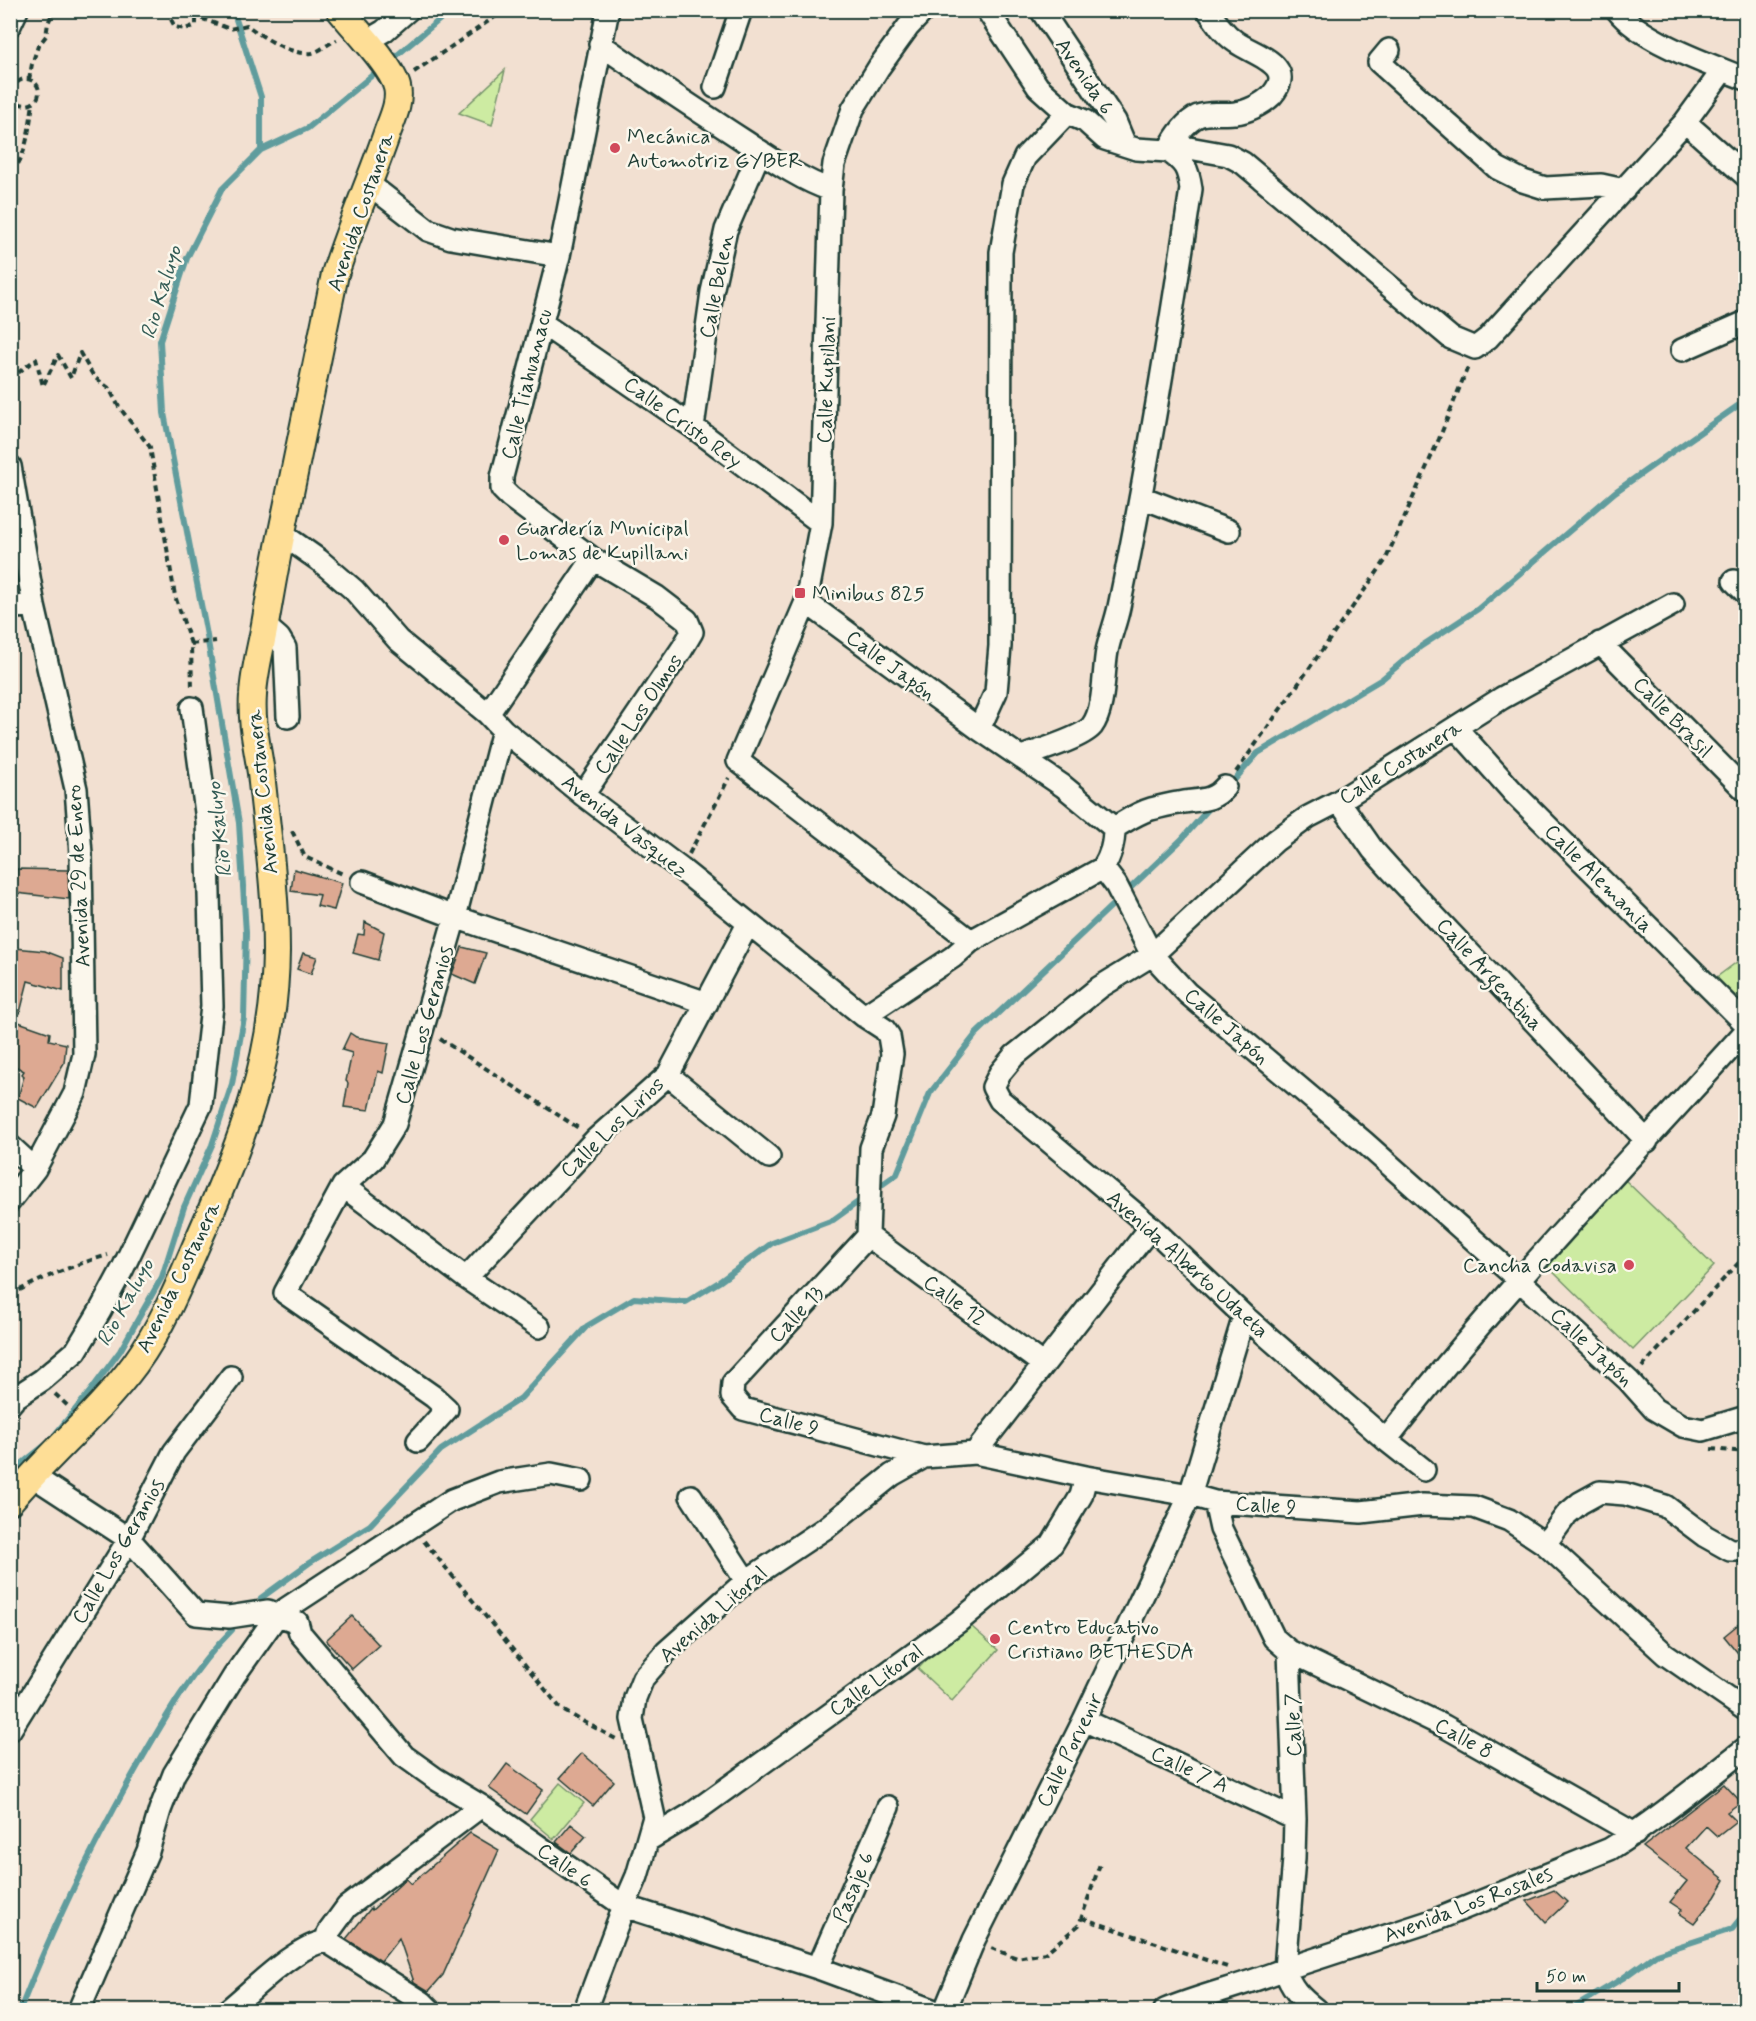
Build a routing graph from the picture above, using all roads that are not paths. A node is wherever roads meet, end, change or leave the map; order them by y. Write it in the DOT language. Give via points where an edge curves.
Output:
graph roads {
  1 [pos="16,10"];
  2 [pos="340,10"];
  3 [pos="408,10"];
  4 [pos="608,10"];
  5 [pos="741,10"];
  6 [pos="924,10"];
  7 [pos="987,10"];
  8 [pos="1041,10"];
  9 [pos="1208,10"];
  10 [pos="1617,10"];
  11 [pos="10,25"];
  12 [pos="367,43"];
  13 [pos="600,44"];
  14 [pos="1389,50"];
  15 [pos="1723,70"];
  16 [pos="1746,79"];
  17 [pos="715,87"];
  18 [pos="1067,113"];
  19 [pos="1685,122"];
  20 [pos="1125,145"];
  21 [pos="760,151"];
  22 [pos="1168,151"];
  23 [pos="1746,176"];
  24 [pos="369,183"];
  25 [pos="831,190"];
  26 [pos="1624,190"];
  27 [pos="559,256"];
  28 [pos="1746,322"];
  29 [pos="543,324"];
  30 [pos="1682,350"];
  31 [pos="693,428"];
  32 [pos="10,466"];
  33 [pos="1141,497"];
  34 [pos="821,523"];
  35 [pos="1229,531"];
  36 [pos="282,534"];
  37 [pos="593,559"];
  38 [pos="806,602"];
  39 [pos="1673,604"];
  40 [pos="34,606"];
  41 [pos="10,607"];
  42 [pos="264,625"];
  43 [pos="692,632"];
  44 [pos="1600,643"];
  45 [pos="192,708"];
  46 [pos="488,714"];
  47 [pos="288,717"];
  48 [pos="1456,728"];
  49 [pos="979,729"];
  50 [pos="503,730"];
  51 [pos="1022,757"];
  52 [pos="1225,787"];
  53 [pos="1746,791"];
  54 [pos="584,795"];
  55 [pos="1339,801"];
  56 [pos="1114,828"];
  57 [pos="1110,877"];
  58 [pos="362,882"];
  59 [pos="455,917"];
  60 [pos="748,924"];
  61 [pos="971,941"];
  62 [pos="1149,949"];
  63 [pos="707,1003"];
  64 [pos="864,1016"];
  65 [pos="1746,1024"];
  66 [pos="1746,1031"];
  67 [pos="668,1075"];
  68 [pos="993,1087"];
  69 [pos="1647,1141"];
  70 [pos="10,1146"];
  71 [pos="769,1157"];
  72 [pos="35,1168"];
  73 [pos="343,1186"];
  74 [pos="10,1201"];
  75 [pos="1151,1227"];
  76 [pos="868,1236"];
  77 [pos="466,1278"];
  78 [pos="1519,1280"];
  79 [pos="1244,1316"];
  80 [pos="539,1327"];
  81 [pos="1043,1364"];
  82 [pos="231,1377"];
  83 [pos="732,1396"];
  84 [pos="10,1404"];
  85 [pos="1746,1406"];
  86 [pos="1746,1417"];
  87 [pos="1703,1430"];
  88 [pos="1386,1440"];
  89 [pos="418,1442"];
  90 [pos="975,1453"];
  91 [pos="924,1456"];
  92 [pos="1424,1470"];
  93 [pos="31,1476"];
  94 [pos="581,1480"];
  95 [pos="1084,1486"];
  96 [pos="1190,1495"];
  97 [pos="691,1496"];
  98 [pos="10,1501"];
  99 [pos="1215,1502"];
  100 [pos="129,1539"];
  101 [pos="1545,1544"];
  102 [pos="1746,1550"];
  103 [pos="746,1581"];
  104 [pos="273,1612"];
  105 [pos="1289,1651"];
  106 [pos="1746,1710"];
  107 [pos="1084,1720"];
  108 [pos="10,1730"];
  109 [pos="1746,1748"];
  110 [pos="481,1806"];
  111 [pos="888,1807"];
  112 [pos="1295,1819"];
  113 [pos="1635,1834"];
  114 [pos="648,1840"];
  115 [pos="624,1906"];
  116 [pos="326,1941"];
  117 [pos="818,1968"];
  118 [pos="1285,1969"];
  119 [pos="81,2010"];
  120 [pos="228,2010"];
  121 [pos="430,2010"];
  122 [pos="585,2010"];
  123 [pos="932,2010"];
  124 [pos="945,2010"];
  125 [pos="1165,2010"];
  126 [pos="1316,2010"];
  1 -- 11 [label="street"];
  2 -- 12 [label="main road"];
  3 -- 12 [label="street"];
  4 -- 13 [label="street, Calle Tiahuanacu"];
  5 -- 17 [label="street"];
  6 -- 25 [label="street, Calle Kupillani" via="879,67 853,109 834,164"];
  7 -- 18 [label="street" via="1038,87"];
  8 -- 20 [label="street, Avenida 6" via="1115,121"];
  9 -- 22 [label="street" via="1234,41 1276,66 1280,74 1278,84 1267,99 1245,111 1200,115 1190,121"];
  10 -- 15 [label="street" via="1644,35"];
  12 -- 24 [label="main road, Avenida Costanera" via="396,82 399,99"];
  13 -- 21 [label="street"];
  13 -- 27 [label="street, Calle Tiahuanacu"];
  14 -- 26 [label="street" via="1379,62 1497,168 1545,188 1600,185"];
  15 -- 16 [label="street"];
  15 -- 19 [label="street"];
  18 -- 20 [label="street" via="1104,139"];
  18 -- 49 [label="street" via="1025,157 1013,184 1001,252 1000,646 996,692"];
  19 -- 23 [label="street"];
  19 -- 26 [label="street"];
  20 -- 22 [label="street"];
  21 -- 25 [label="street" via="815,185"];
  21 -- 31 [label="street, Calle Belen" via="726,230 712,292"];
  22 -- 26 [label="street" via="1189,148 1228,155 1243,163 1451,338 1475,348"];
  22 -- 33 [label="street" via="1182,161 1191,189"];
  24 -- 27 [label="street" via="428,230 451,238"];
  24 -- 36 [label="main road, Avenida Costanera" via="335,274"];
  25 -- 34 [label="street, Calle Kupillani"];
  27 -- 29 [label="street, Calle Tiahuanacu"];
  28 -- 30 [label="street"];
  29 -- 31 [label="street, Calle Cristo Rey"];
  29 -- 37 [label="street, Calle Tiahuanacu" via="502,489"];
  31 -- 34 [label="street, Calle Cristo Rey"];
  32 -- 40 [label="street, Avenida 29 de Enero"];
  33 -- 35 [label="street"];
  33 -- 51 [label="street" via="1107,651 1099,712 1091,727 1074,737"];
  34 -- 38 [label="street, Calle Kupillani"];
  36 -- 42 [label="main road, Avenida Costanera"];
  36 -- 46 [label="street, Avenida Vasquez" via="354,590 398,640"];
  37 -- 43 [label="street, Calle Tiahuanacu" via="657,597 687,620"];
  37 -- 46 [label="street"];
  38 -- 49 [label="street, Calle Japón"];
  38 -- 61 [label="street, Calle Kupillani" via="738,762"];
  39 -- 44 [label="street, Calle Costanera"];
  40 -- 41 [label="street"];
  40 -- 72 [label="street, Avenida 29 de Enero" via="76,789 81,854 84,1054 75,1093"];
  42 -- 47 [label="street" via="285,648"];
  42 -- 93 [label="main road, Avenida Costanera" via="252,720 276,920 276,952 271,1029 252,1107 184,1273 137,1362 104,1404"];
  43 -- 54 [label="street, Calle Los Olmos"];
  44 -- 48 [label="street, Calle Costanera"];
  44 -- 53 [label="street, Calle Brasil"];
  45 -- 84 [label="street" via="207,820 212,1006 201,1105 132,1249 75,1351"];
  46 -- 50 [label="street, Avenida Vasquez"];
  48 -- 55 [label="street, Calle Costanera"];
  48 -- 65 [label="street, Calle Alemania" via="1514,793"];
  49 -- 51 [label="street, Calle Japón"];
  50 -- 54 [label="street, Avenida Vasquez"];
  50 -- 59 [label="street, Calle Los Geranios"];
  51 -- 56 [label="street, Calle Japón"];
  52 -- 56 [label="street" via="1205,801 1151,809"];
  54 -- 60 [label="street, Avenida Vasquez"];
  55 -- 62 [label="street, Calle Costanera" via="1275,841"];
  55 -- 69 [label="street, Calle Argentina" via="1391,870"];
  56 -- 57 [label="street"];
  57 -- 61 [label="street"];
  57 -- 62 [label="street, Calle Japón"];
  58 -- 59 [label="street"];
  59 -- 63 [label="street"];
  59 -- 73 [label="street, Calle Los Geranios" via="395,1124 373,1159"];
  60 -- 63 [label="street, Calle Los Lirios"];
  60 -- 64 [label="street, Avenida Vasquez"];
  61 -- 64 [label="street"];
  62 -- 68 [label="street, Calle Costanera" via="1014,1056"];
  62 -- 78 [label="street, Calle Japón" via="1186,993 1365,1143"];
  63 -- 67 [label="street, Calle Los Lirios"];
  64 -- 76 [label="street, Avenida Vasquez" via="884,1029 892,1054 883,1116 871,1148"];
  66 -- 69 [label="street"];
  67 -- 71 [label="street"];
  67 -- 77 [label="street, Calle Los Lirios" via="596,1139"];
  68 -- 75 [label="street, Avenida Alberto Udaeta" via="1000,1100"];
  69 -- 78 [label="street"];
  70 -- 72 [label="street"];
  72 -- 74 [label="street, Avenida 29 de Enero"];
  73 -- 77 [label="street"];
  73 -- 89 [label="street, Calle Los Geranios" via="285,1293 447,1409"];
  75 -- 79 [label="street, Avenida Alberto Udaeta"];
  75 -- 81 [label="street"];
  76 -- 81 [label="street, Calle 12"];
  76 -- 83 [label="street, Calle 13" via="733,1383"];
  77 -- 80 [label="street"];
  78 -- 87 [label="street, Calle Japón" via="1654,1409 1683,1426"];
  78 -- 88 [label="street"];
  79 -- 88 [label="street, Avenida Alberto Udaeta"];
  79 -- 96 [label="street, Calle Porvenir"];
  81 -- 90 [label="street"];
  82 -- 100 [label="street, Calle Los Geranios" via="174,1452"];
  83 -- 91 [label="street, Calle 9" via="743,1409"];
  85 -- 87 [label="street"];
  86 -- 87 [label="street"];
  88 -- 92 [label="street, Avenida Alberto Udaeta"];
  90 -- 91 [label="street, Calle 9"];
  90 -- 95 [label="street, Calle 9"];
  91 -- 103 [label="street, Avenida Litoral"];
  93 -- 98 [label="main road, Avenida Costanera"];
  93 -- 100 [label="street"];
  94 -- 104 [label="street" via="551,1474 499,1482 452,1500"];
  95 -- 96 [label="street, Calle 9"];
  95 -- 114 [label="street, Calle Litoral" via="1052,1544 958,1622 690,1815"];
  96 -- 99 [label="street, Calle 9"];
  96 -- 107 [label="street, Calle Porvenir"];
  97 -- 103 [label="street"];
  99 -- 101 [label="street, Calle 9" via="1361,1512 1423,1505 1474,1507 1509,1520"];
  99 -- 105 [label="street" via="1221,1529 1274,1638"];
  100 -- 104 [label="street" via="196,1614 229,1617"];
  100 -- 108 [label="street, Calle Los Geranios"];
  101 -- 102 [label="street" via="1567,1514 1600,1492 1625,1494 1665,1506 1730,1550"];
  101 -- 106 [label="street, Calle 9" via="1665,1654"];
  103 -- 114 [label="street, Avenida Litoral" via="666,1652 643,1678 635,1698 632,1719 654,1817"];
  104 -- 110 [label="street, Calle 6" via="297,1622 300,1633 404,1756"];
  104 -- 119 [label="street" via="174,1774 148,1851"];
  105 -- 112 [label="street, Calle 7"];
  105 -- 113 [label="street, Calle 8" via="1444,1726"];
  107 -- 112 [label="street, Calle 7 A"];
  107 -- 124 [label="street, Calle Porvenir" via="974,1941"];
  109 -- 113 [label="street, Avenida Los Rosales"];
  110 -- 115 [label="street, Calle 6"];
  110 -- 116 [label="street" via="347,1907 327,1933"];
  111 -- 117 [label="street, Pasaje 6"];
  112 -- 118 [label="street, Calle 7"];
  113 -- 118 [label="street, Avenida Los Rosales" via="1610,1849 1435,1920"];
  114 -- 115 [label="street, Avenida Litoral"];
  115 -- 117 [label="street, Calle 6"];
  115 -- 122 [label="street, Avenida Litoral"];
  116 -- 120 [label="street" via="300,1950"];
  116 -- 121 [label="street"];
  117 -- 123 [label="street, Calle 6"];
  118 -- 125 [label="street, Avenida Los Rosales"];
  118 -- 126 [label="street" via="1294,1990"];
}
